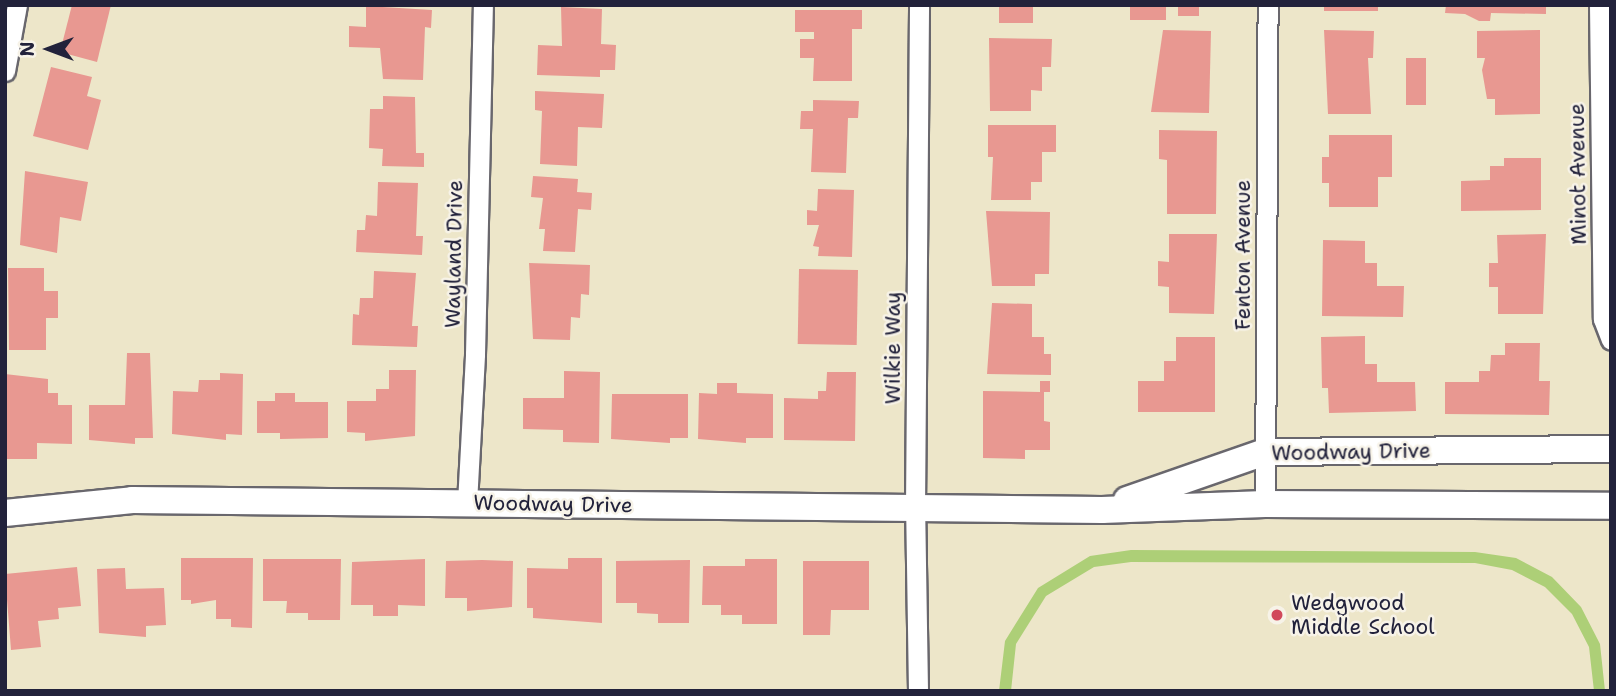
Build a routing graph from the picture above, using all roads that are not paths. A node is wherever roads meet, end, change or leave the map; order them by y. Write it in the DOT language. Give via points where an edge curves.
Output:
graph roads {
  1 [pos="16,5"];
  2 [pos="483,5"];
  3 [pos="919,5"];
  4 [pos="1268,5"];
  5 [pos="1599,5"];
  6 [pos="5,71"];
  7 [pos="1611,340"];
  8 [pos="1611,449"];
  9 [pos="1265,452"];
  10 [pos="467,503"];
  11 [pos="1265,504"];
  12 [pos="1611,506"];
  13 [pos="915,508"];
  14 [pos="1102,510"];
  15 [pos="5,513"];
  16 [pos="918,691"];
  1 -- 6 [label="street"];
  2 -- 10 [label="street, Wayland Drive"];
  3 -- 13 [label="street, Wilkie Way"];
  4 -- 9 [label="street, Fenton Avenue"];
  5 -- 7 [label="street, Minot Avenue" via="1603,319"];
  8 -- 9 [label="street, Woodway Drive"];
  9 -- 11 [label="street, Fenton Avenue"];
  9 -- 14 [label="street, Woodway Drive"];
  10 -- 13 [label="street, Woodway Drive"];
  10 -- 15 [label="street, Woodway Drive" via="132,500"];
  11 -- 12 [label="street, Woodway Drive"];
  11 -- 14 [label="street, Woodway Drive"];
  13 -- 14 [label="street, Woodway Drive"];
  13 -- 16 [label="street, Wilkie Way"];
}
